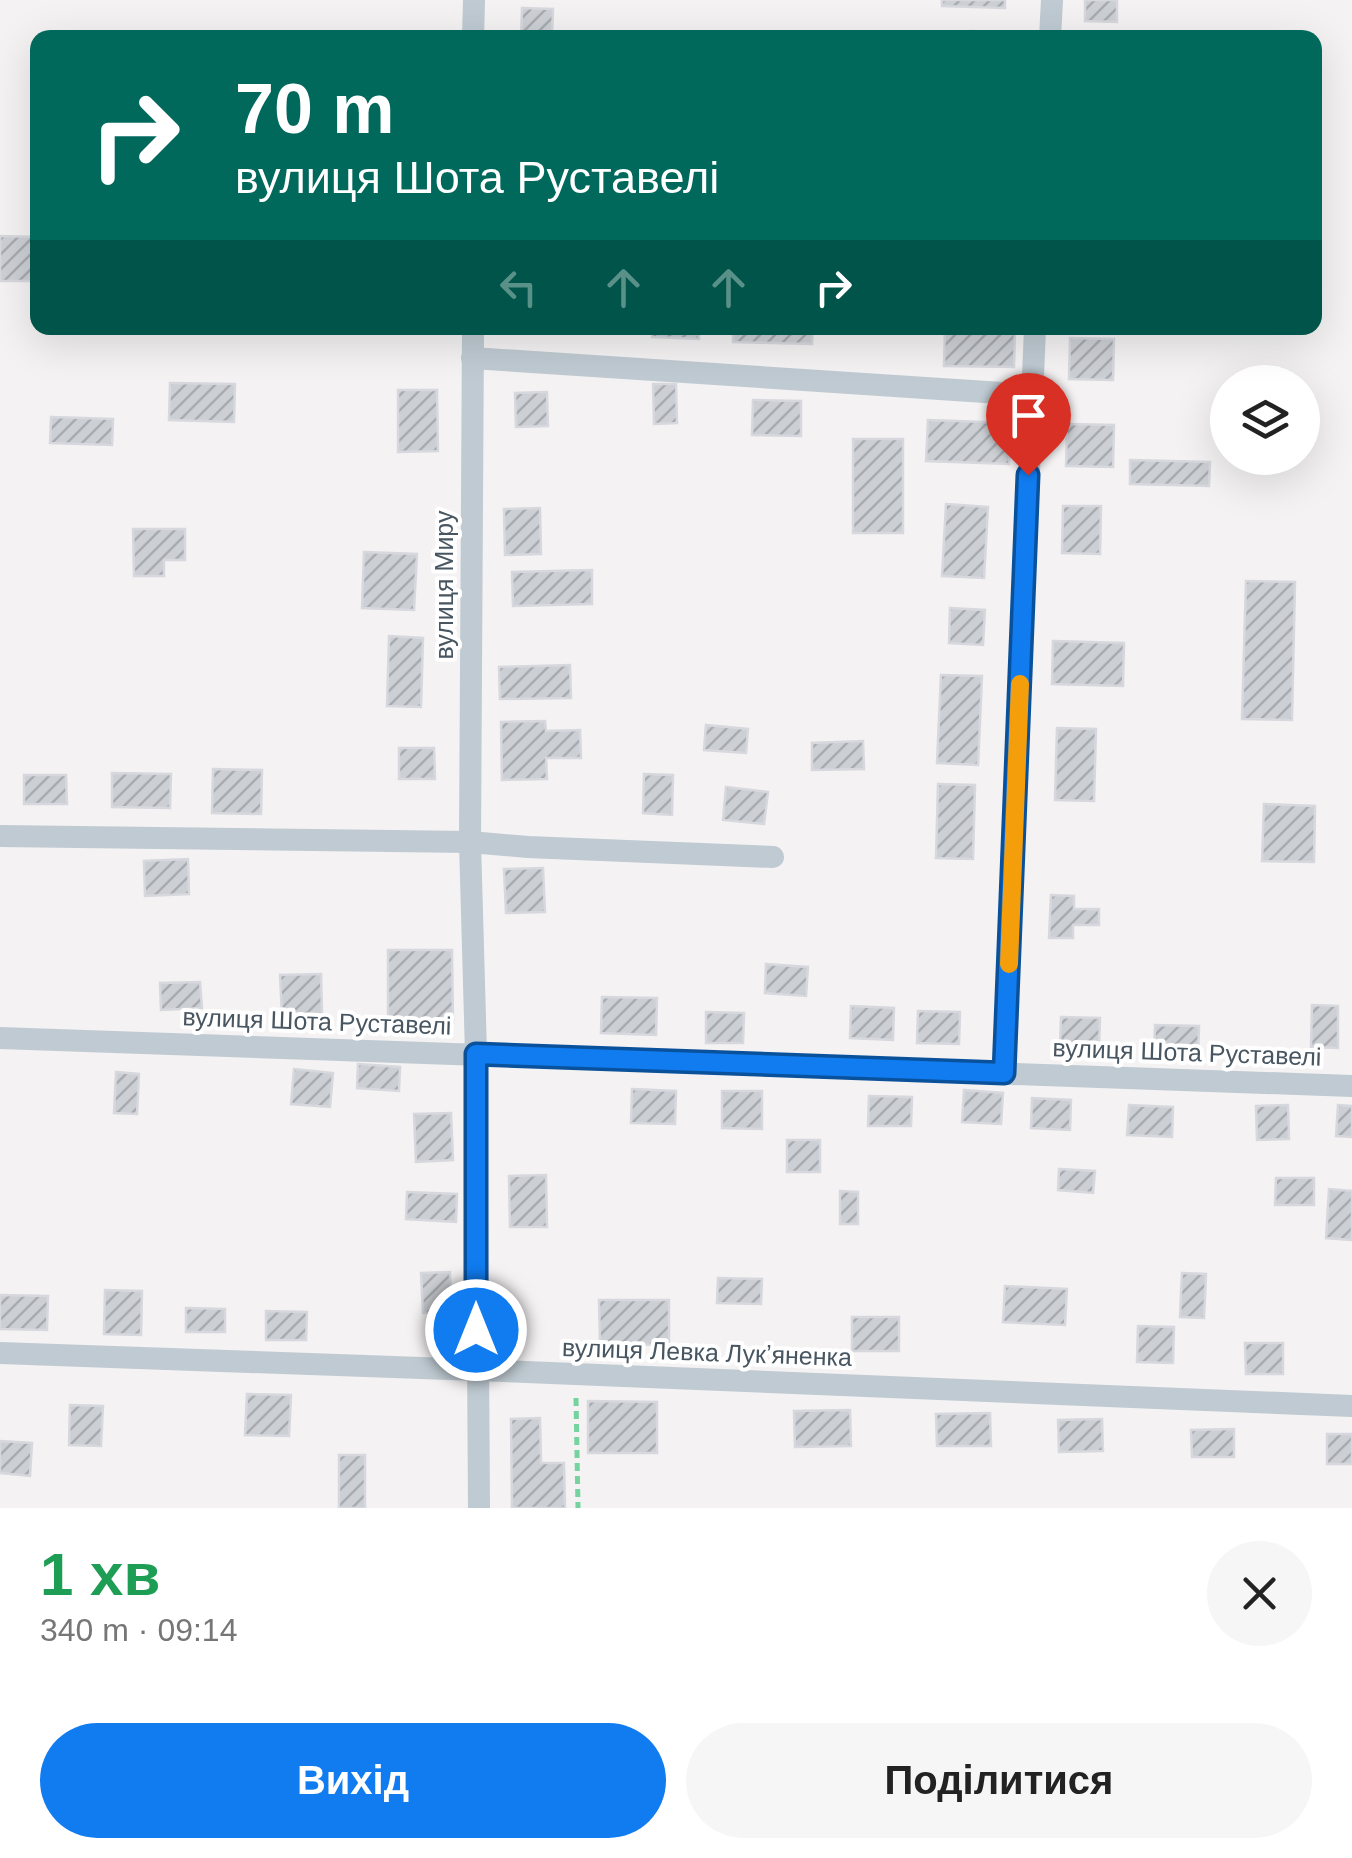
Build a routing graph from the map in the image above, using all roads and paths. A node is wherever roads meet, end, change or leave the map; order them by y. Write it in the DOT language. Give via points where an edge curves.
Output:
graph roads {
  1 [pos="474,0"];
  2 [pos="1052,0"];
  3 [pos="474,30"];
  4 [pos="1050,30"];
  5 [pos="472,335"];
  6 [pos="1034,335"];
  7 [pos="472,358"];
  8 [pos="1031,395"];
  9 [pos="0,836"];
  10 [pos="470,842"];
  11 [pos="772,857"];
  12 [pos="0,1038"];
  13 [pos="476,1054"];
  14 [pos="1004,1073"];
  15 [pos="1352,1086"];
  16 [pos="0,1354"];
  17 [pos="477,1370"];
  18 [pos="576,1391"];
  19 [pos="1352,1406"];
  20 [pos="479,1508"];
  21 [pos="578,1508"];
  1 -- 3 [label="street"];
  2 -- 4 [label="street"];
  5 -- 7 [label="street, вулиця Миру"];
  6 -- 8 [label="street"];
  7 -- 8 [label="street"];
  7 -- 10 [label="street, вулиця Миру"];
  8 -- 14 [label="street"];
  9 -- 10 [label="street"];
  10 -- 11 [label="street"];
  10 -- 13 [label="street, вулиця Миру"];
  12 -- 13 [label="street, вулиця Шота Руставелі"];
  13 -- 14 [label="street, вулиця Шота Руставелі"];
  13 -- 17 [label="street, вулиця Миру"];
  14 -- 15 [label="street, вулиця Шота Руставелі"];
  16 -- 17 [label="street, вулиця Левка Лукʼяненка"];
  17 -- 19 [label="street, вулиця Левка Лукʼяненка"];
  17 -- 20 [label="street, вулиця Миру"];
  18 -- 21 [label="path"];
}
